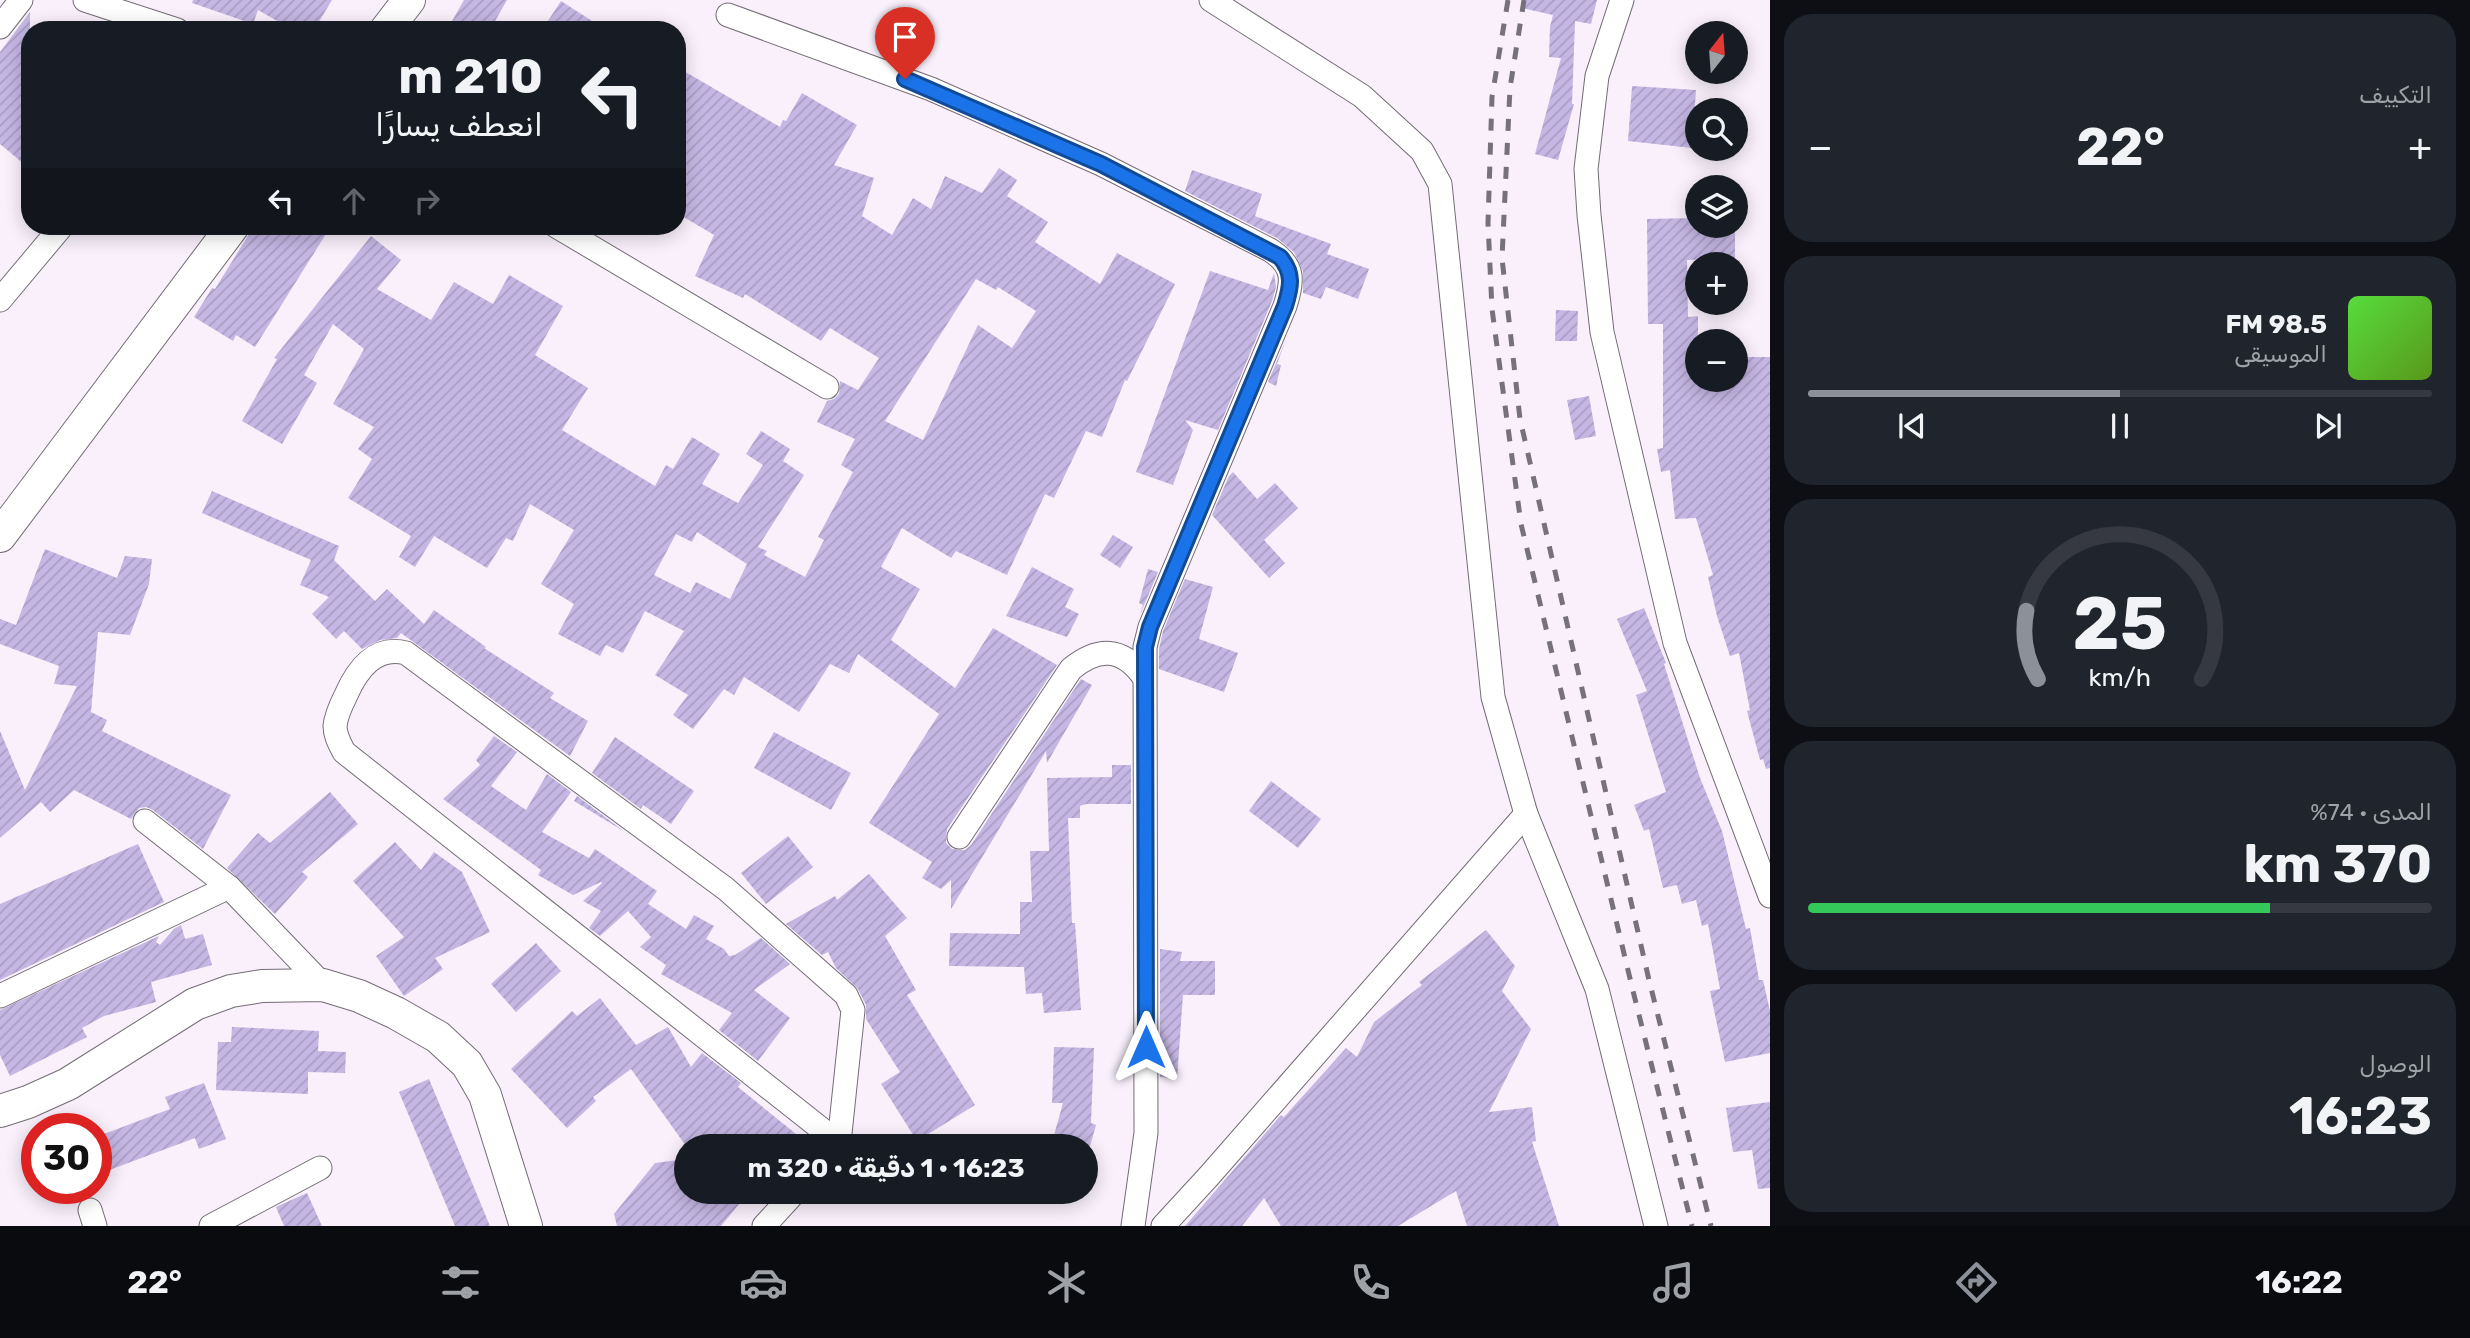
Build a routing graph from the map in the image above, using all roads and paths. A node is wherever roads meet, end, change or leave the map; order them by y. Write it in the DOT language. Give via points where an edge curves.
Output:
graph roads {
  1 [pos="21,0"];
  2 [pos="85,0"];
  3 [pos="409,0"];
  4 [pos="1211,0"];
  5 [pos="1622,0"];
  6 [pos="728,15"];
  7 [pos="149,21"];
  8 [pos="393,21"];
  9 [pos="0,27"];
  10 [pos="54,235"];
  11 [pos="226,235"];
  12 [pos="571,235"];
  13 [pos="0,300"];
  14 [pos="827,387"];
  15 [pos="0,536"];
  16 [pos="1143,676"];
  17 [pos="1526,814"];
  18 [pos="145,821"];
  19 [pos="959,836"];
  20 [pos="229,887"];
  21 [pos="1770,896"];
  22 [pos="323,985"];
  23 [pos="0,996"];
  24 [pos="0,1111"];
  25 [pos="838,1145"];
  26 [pos="320,1168"];
  27 [pos="784,1204"];
  28 [pos="211,1226"];
  29 [pos="526,1226"];
  30 [pos="764,1226"];
  31 [pos="1133,1226"];
  32 [pos="1163,1226"];
  33 [pos="1656,1226"];
  1 -- 9 [label="street"];
  2 -- 7 [label="street"];
  3 -- 8 [label="street"];
  4 -- 17 [label="street" via="1362,96 1422,151 1440,184 1493,697"];
  5 -- 21 [label="street" via="1597,76 1586,169 1602,332 1675,642"];
  6 -- 16 [label="street" via="930,89 1088,159 1270,250 1287,265 1291,286 1285,306 1150,627"];
  10 -- 13 [label="street"];
  11 -- 15 [label="street"];
  12 -- 14 [label="street"];
  16 -- 19 [label="street" via="1126,659 1097,653 1071,668"];
  16 -- 31 [label="street" via="1146,1133"];
  17 -- 32 [label="street"];
  17 -- 33 [label="street" via="1597,989"];
  18 -- 20 [label="street"];
  20 -- 22 [label="street"];
  20 -- 23 [label="street"];
  22 -- 24 [label="street" via="262,985 231,990 195,1004 68,1084"];
  22 -- 29 [label="street" via="396,1013 438,1037 467,1064 485,1095"];
  25 -- 25 [label="street" via="853,1010 846,995 726,889 406,653 394,650 367,662 353,680 335,726 344,752"];
  26 -- 28 [label="street"];
  27 -- 30 [label="street"];
}
